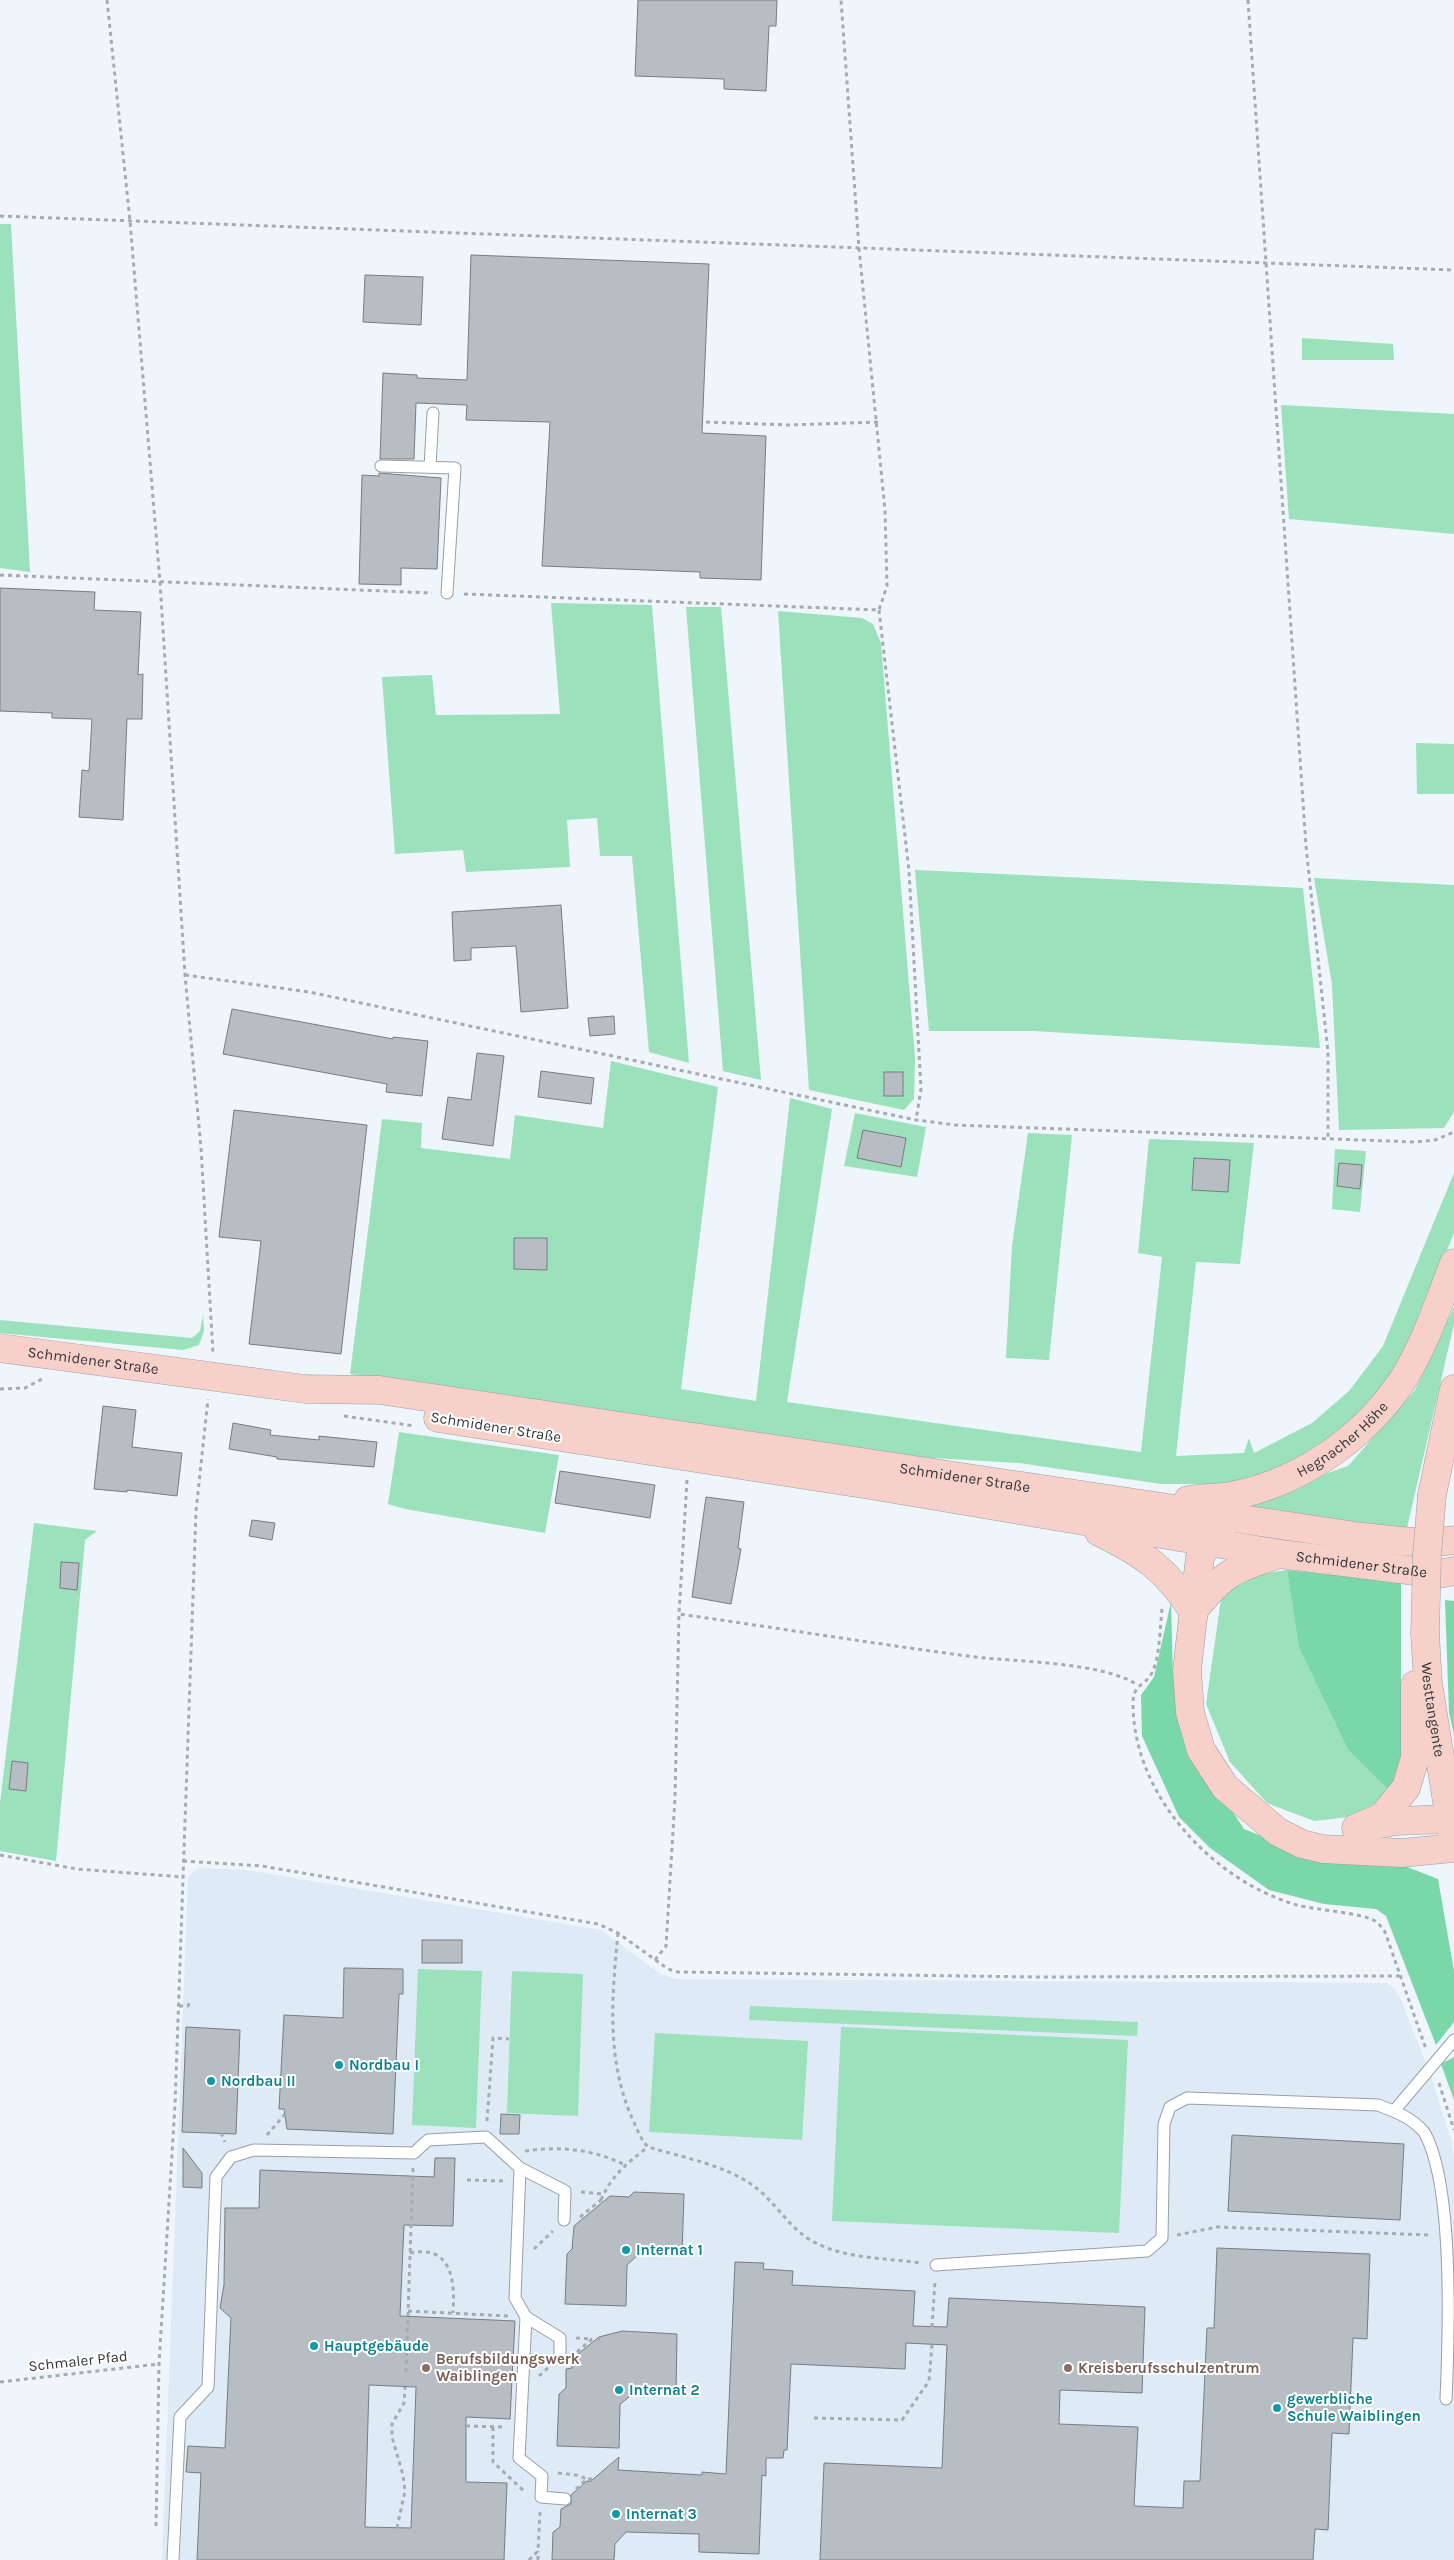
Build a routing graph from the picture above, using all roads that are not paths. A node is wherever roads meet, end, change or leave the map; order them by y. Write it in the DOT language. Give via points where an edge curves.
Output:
graph roads {
  1 [pos="433,412"];
  2 [pos="381,466"];
  3 [pos="430,467"];
  4 [pos="447,593"];
  5 [pos="1454,1262"];
  6 [pos="0,1348"];
  7 [pos="1454,1389"];
  8 [pos="691,1446"];
  9 [pos="1144,1504"];
  10 [pos="1237,1517"];
  11 [pos="1076,1520"];
  12 [pos="1454,1540"];
  13 [pos="1209,1541"];
  14 [pos="1280,1554"];
  15 [pos="1447,1573"];
  16 [pos="1193,1611"];
  17 [pos="1426,1639"];
  18 [pos="1253,1813"];
  19 [pos="1448,1819"];
  20 [pos="1356,1828"];
  21 [pos="1454,1847"];
  22 [pos="1454,2040"];
  23 [pos="1394,2111"];
  24 [pos="520,2168"];
  25 [pos="564,2220"];
  26 [pos="936,2265"];
  27 [pos="526,2317"];
  28 [pos="560,2358"];
  29 [pos="1446,2398"];
  30 [pos="565,2499"];
  31 [pos="173,2560"];
  1 -- 3 [label="lane"];
  2 -- 3 [label="lane"];
  3 -- 4 [label="lane" via="455,468"];
  5 -- 9 [label="main road, Hegnacher Höhe" via="1423,1340 1402,1381 1372,1419 1339,1448 1310,1467 1231,1496"];
  6 -- 8 [label="main road, Schmidener Straße" via="210,1386 379,1390"];
  7 -- 17 [label="main road, bridge" via="1432,1495"];
  8 -- 9 [label="main road, Schmidener Straße"];
  8 -- 11 [label="main road, Schmidener Straße"];
  9 -- 10 [label="main road, Schmidener Straße"];
  10 -- 12 [label="main road, Schmidener Straße" via="1396,1541"];
  10 -- 13 [label="main road"];
  11 -- 13 [label="main road, Schmidener Straße"];
  11 -- 16 [label="main road, Schmidener Straße" via="1129,1546 1156,1564 1177,1586"];
  13 -- 14 [label="main road, Schmidener Straße"];
  13 -- 16 [label="main road" via="1200,1557"];
  14 -- 15 [label="main road, Schmidener Straße"];
  14 -- 16 [label="main road" via="1232,1571"];
  16 -- 18 [label="main road" via="1188,1670 1190,1712 1201,1750 1225,1787"];
  17 -- 19 [label="main road, Westtangente" via="1428,1683"];
  17 -- 20 [label="main road" via="1414,1688 1415,1758 1406,1788 1382,1817"];
  18 -- 20 [label="main road" via="1288,1826 1316,1831 1338,1832"];
  18 -- 21 [label="main road" via="1278,1832 1302,1844 1323,1849 1402,1853"];
  19 -- 20 [label="main road" via="1396,1821"];
  19 -- 21 [label="main road, Westtangente"];
  22 -- 23 [label="lane"];
  23 -- 26 [label="lane" via="1378,2105 1186,2098 1170,2107 1164,2124 1162,2238 1146,2251"];
  23 -- 29 [label="lane" via="1406,2116 1425,2133 1440,2164 1449,2198 1453,2232"];
  24 -- 25 [label="lane" via="565,2192"];
  24 -- 27 [label="lane" via="515,2298"];
  24 -- 31 [label="lane" via="486,2137 428,2140 414,2153 254,2150 231,2157 216,2177 208,2387 180,2417"];
  27 -- 28 [label="lane" via="560,2338"];
  27 -- 30 [label="lane" via="519,2458 542,2476 541,2497"];
}
